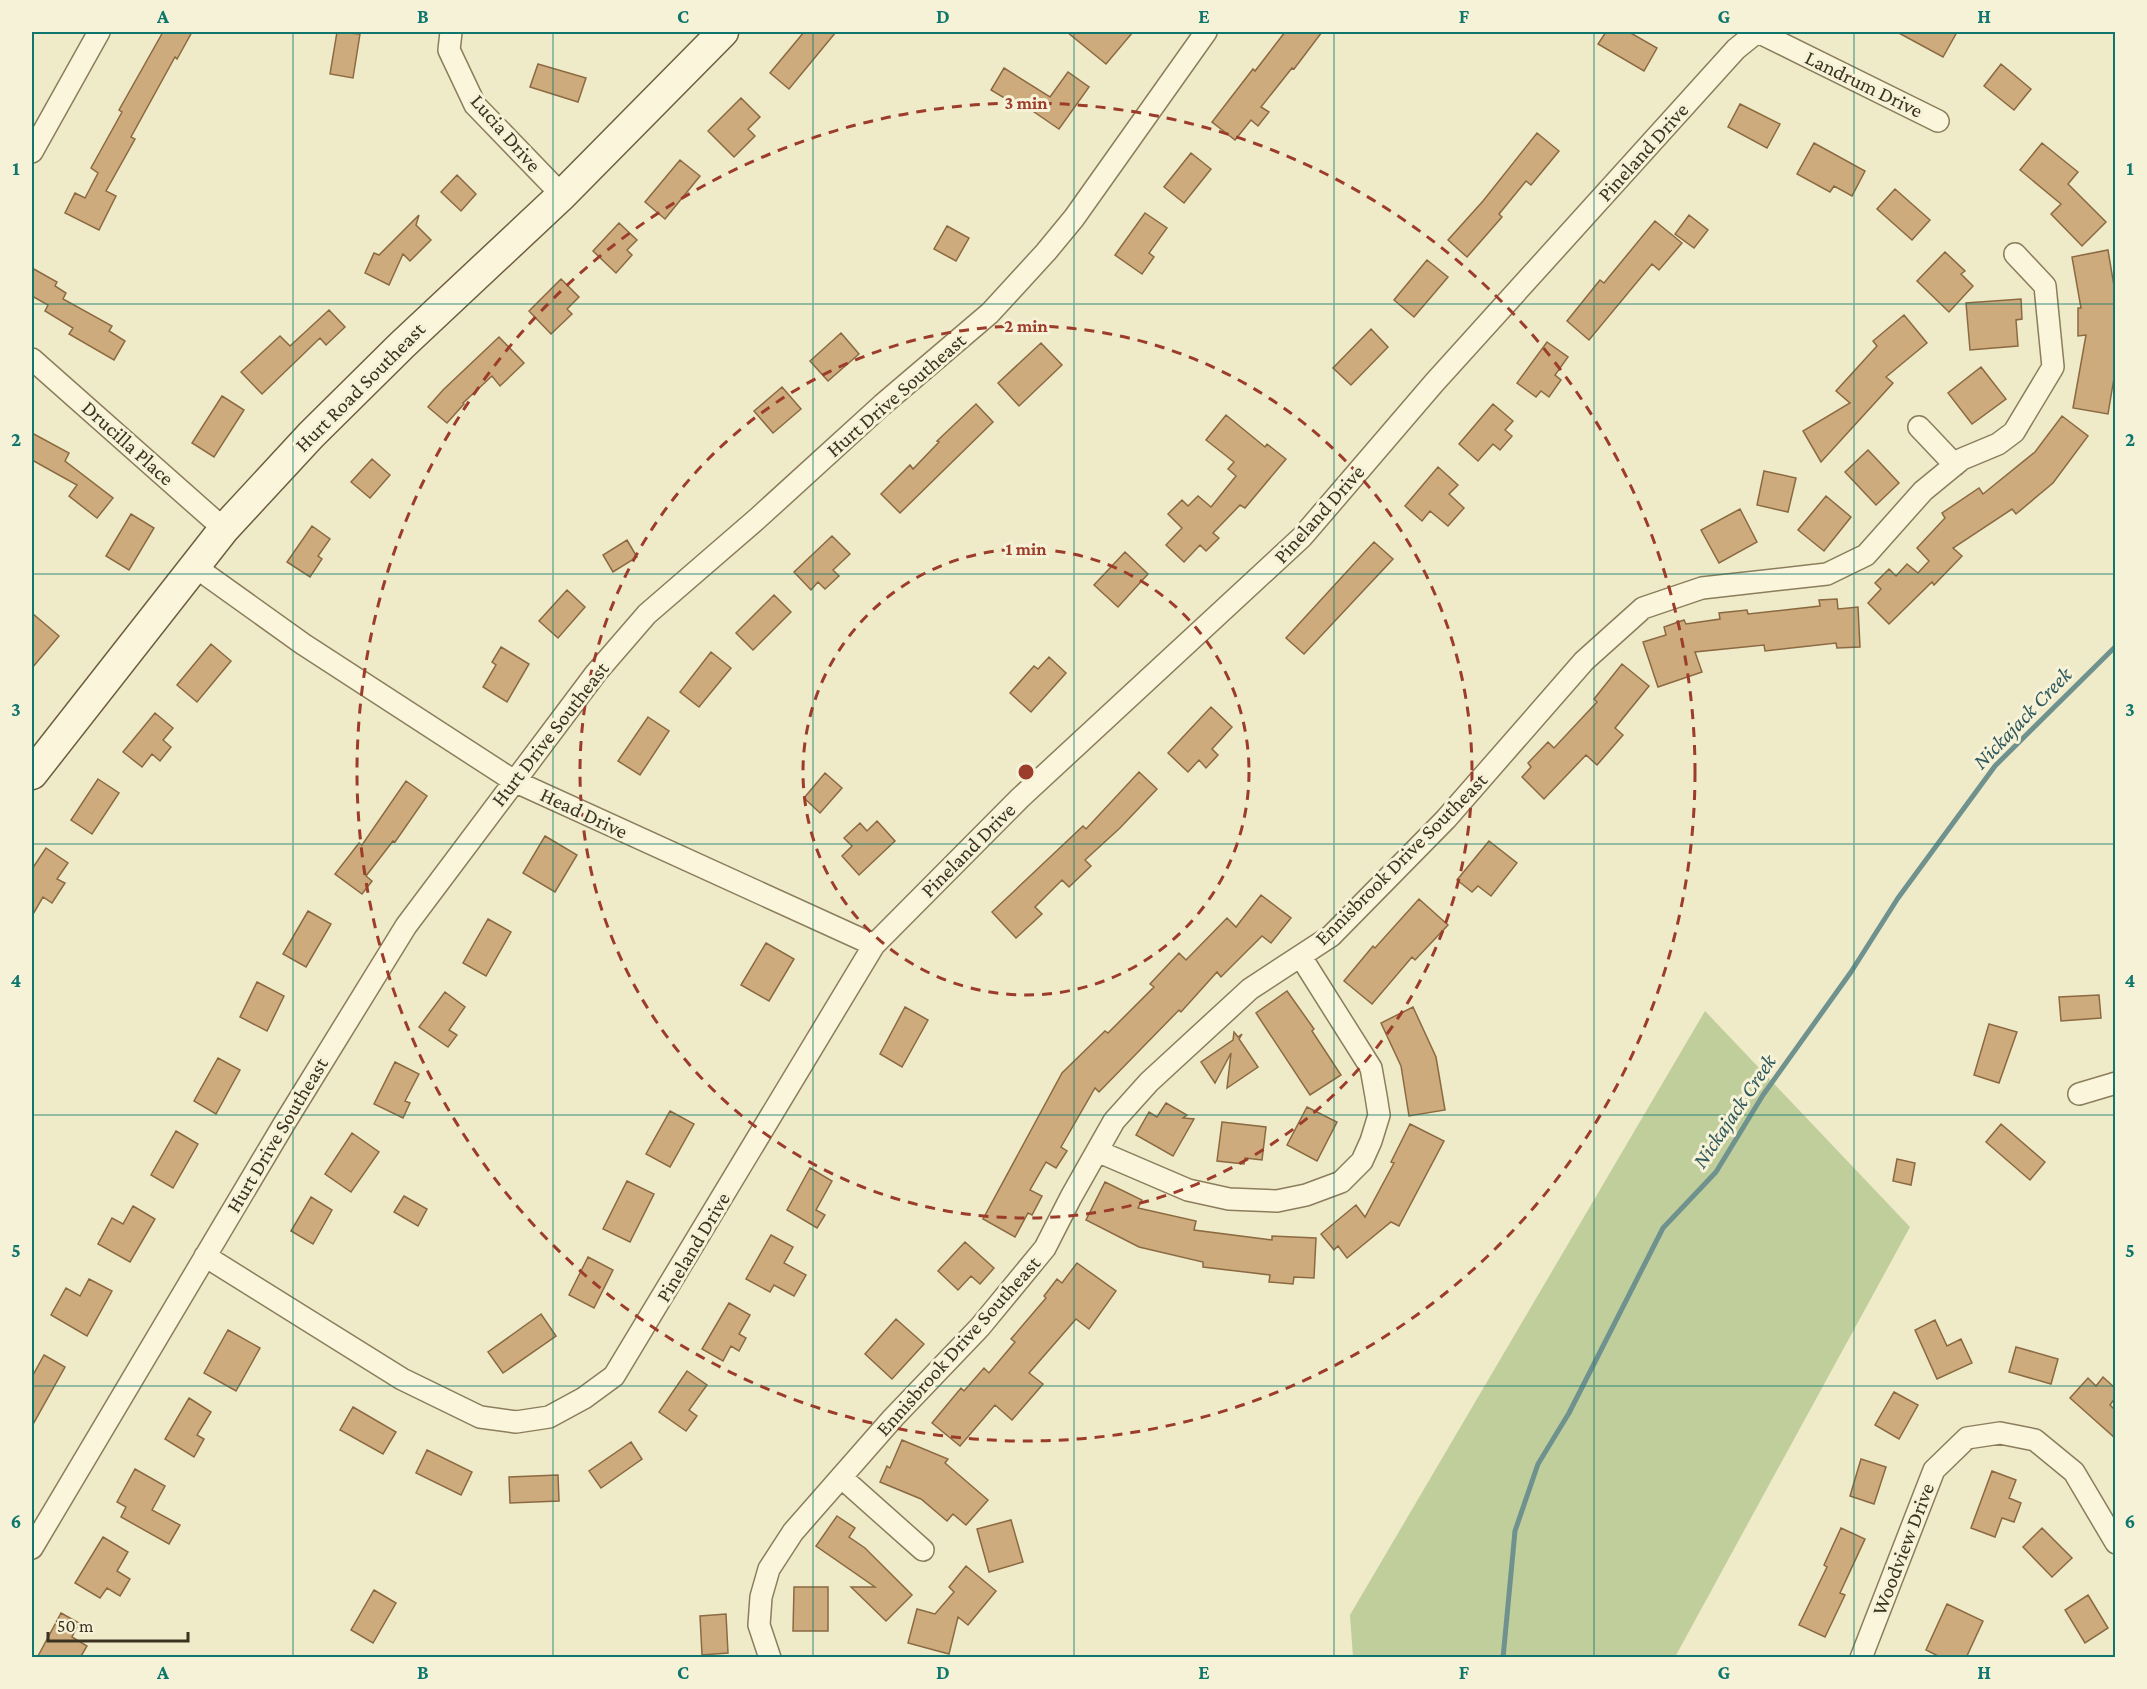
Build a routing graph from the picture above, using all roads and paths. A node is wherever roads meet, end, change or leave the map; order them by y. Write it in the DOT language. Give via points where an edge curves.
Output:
graph roads {
  1 [pos="99,32"];
  2 [pos="451,32"];
  3 [pos="723,32"];
  4 [pos="1206,32"];
  5 [pos="1757,32"];
  6 [pos="1938,121"];
  7 [pos="32,152"];
  8 [pos="562,195"];
  9 [pos="2015,254"];
  10 [pos="32,359"];
  11 [pos="1919,427"];
  12 [pos="1955,465"];
  13 [pos="224,529"];
  14 [pos="194,566"];
  15 [pos="32,774"];
  16 [pos="514,781"];
  17 [pos="874,945"];
  18 [pos="1301,957"];
  19 [pos="2115,1083"];
  20 [pos="2079,1094"];
  21 [pos="1097,1151"];
  22 [pos="206,1256"];
  23 [pos="841,1478"];
  24 [pos="2115,1543"];
  25 [pos="32,1548"];
  26 [pos="923,1550"];
  27 [pos="770,1658"];
  28 [pos="1861,1658"];
  1 -- 7 [label="street"];
  2 -- 8 [label="street, Lucia Drive" via="448,50 475,105"];
  3 -- 8 [label="street, Hurt Road Southeast"];
  4 -- 16 [label="street, Hurt Drive Southeast" via="1074,218 990,313 647,614 596,673"];
  5 -- 6 [label="street, Landrum Drive"];
  5 -- 17 [label="street, Pineland Drive" via="1736,49 1434,383 1302,537 1020,798"];
  8 -- 13 [label="street, Hurt Road Southeast" via="357,388"];
  9 -- 12 [label="street, Ennisbrook Drive Southeast" via="2045,286 2053,367 2014,432"];
  10 -- 13 [label="street, Drucilla Place"];
  11 -- 12 [label="street"];
  12 -- 18 [label="street, Ennisbrook Drive Southeast" via="1923,491 1866,555 1827,574 1702,588 1643,608 1584,661 1405,861 1331,936"];
  13 -- 14 [label="street, Hurt Road Southeast"];
  14 -- 15 [label="street, Hurt Road Southeast"];
  14 -- 16 [label="street, Head Drive" via="303,644"];
  16 -- 17 [label="street, Head Drive"];
  16 -- 22 [label="street, Hurt Drive Southeast" via="406,926"];
  17 -- 22 [label="street, Pineland Drive" via="614,1376 549,1417 516,1422 480,1417 402,1379"];
  18 -- 21 [label="street, Ennisbrook Drive Southeast" via="1250,989 1149,1083 1114,1121"];
  18 -- 21 [label="street" via="1371,1068 1376,1096 1379,1115 1371,1141 1362,1161 1341,1182 1277,1201 1229,1199 1188,1191"];
  19 -- 20 [label="street"];
  21 -- 23 [label="street, Ennisbrook Drive Southeast" via="1045,1248 980,1327"];
  22 -- 25 [label="street, Hurt Drive Southeast"];
  23 -- 26 [label="street"];
  23 -- 27 [label="street, Ennisbrook Drive Southeast" via="793,1532 769,1569 759,1625"];
  24 -- 28 [label="street, Woodview Drive" via="2074,1472 2035,1440 2000,1433 1967,1438 1934,1470"];
}
